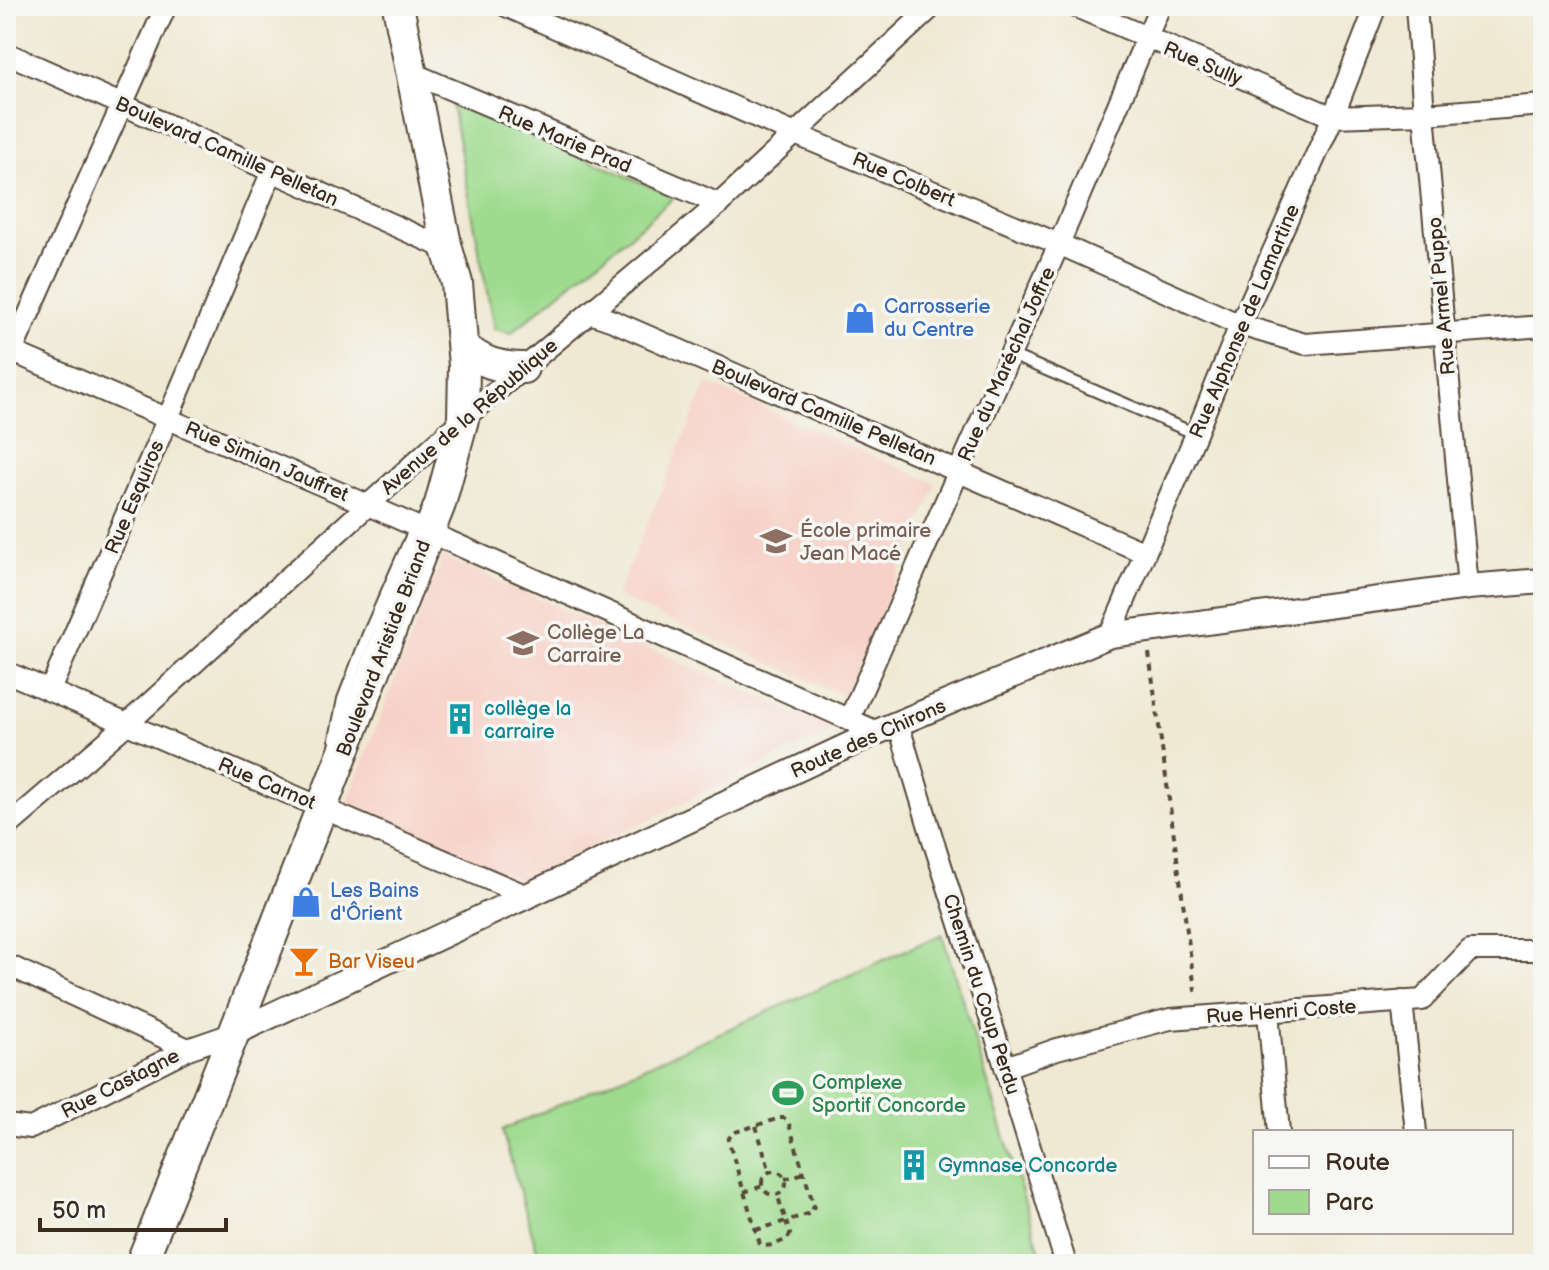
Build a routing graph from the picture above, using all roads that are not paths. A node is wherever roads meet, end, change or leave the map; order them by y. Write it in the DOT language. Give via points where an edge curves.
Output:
graph roads {
  1 [pos="166,6"];
  2 [pos="398,6"];
  3 [pos="506,6"];
  4 [pos="933,6"];
  5 [pos="1074,6"];
  6 [pos="1160,6"];
  7 [pos="1376,6"];
  8 [pos="1416,6"];
  9 [pos="1146,38"];
  10 [pos="6,53"];
  11 [pos="412,73"];
  12 [pos="121,104"];
  13 [pos="1543,105"];
  14 [pos="1424,114"];
  15 [pos="1333,117"];
  16 [pos="795,134"];
  17 [pos="272,171"];
  18 [pos="719,204"];
  19 [pos="1059,244"];
  20 [pos="447,249"];
  21 [pos="590,313"];
  22 [pos="1240,325"];
  23 [pos="1543,326"];
  24 [pos="1445,334"];
  25 [pos="463,347"];
  26 [pos="8,355"];
  27 [pos="1011,355"];
  28 [pos="523,368"];
  29 [pos="168,418"];
  30 [pos="463,419"];
  31 [pos="1196,434"];
  32 [pos="959,471"];
  33 [pos="433,486"];
  34 [pos="368,505"];
  35 [pos="422,524"];
  36 [pos="1145,553"];
  37 [pos="1543,581"];
  38 [pos="1468,587"];
  39 [pos="1110,635"];
  40 [pos="6,672"];
  41 [pos="50,690"];
  42 [pos="849,720"];
  43 [pos="128,723"];
  44 [pos="888,728"];
  45 [pos="321,807"];
  46 [pos="6,828"];
  47 [pos="527,896"];
  48 [pos="1543,950"];
  49 [pos="6,964"];
  50 [pos="1402,1001"];
  51 [pos="1268,1012"];
  52 [pos="234,1033"];
  53 [pos="188,1049"];
  54 [pos="1006,1067"];
  55 [pos="6,1125"];
  56 [pos="1279,1130"];
  57 [pos="1416,1130"];
  58 [pos="141,1264"];
  59 [pos="1066,1264"];
  1 -- 12 [label="street"];
  2 -- 11 [label="main road, Boulevard Aristide Briand"];
  3 -- 16 [label="street, Rue Colbert"];
  4 -- 16 [label="street, Avenue de la République"];
  5 -- 9 [label="street, Rue Sully"];
  6 -- 9 [label="street, Rue du Maréchal Joffre"];
  7 -- 15 [label="street, Rue Alphonse de Lamartine"];
  8 -- 14 [label="street, Rue Armel Puppo"];
  9 -- 15 [label="street, Rue Sully"];
  9 -- 19 [label="street, Rue du Maréchal Joffre"];
  10 -- 12 [label="street, Boulevard Camille Pelletan"];
  11 -- 18 [label="street, Rue Marie Prad"];
  11 -- 20 [label="main road, Boulevard Aristide Briand"];
  12 -- 17 [label="street, Boulevard Camille Pelletan"];
  12 -- 26 [label="street"];
  13 -- 14 [label="street"];
  14 -- 15 [label="street"];
  14 -- 24 [label="street, Rue Armel Puppo"];
  15 -- 22 [label="street, Rue Alphonse de Lamartine"];
  16 -- 18 [label="street, Avenue de la République"];
  16 -- 19 [label="street, Rue Colbert"];
  17 -- 20 [label="street, Boulevard Camille Pelletan"];
  17 -- 29 [label="street, Rue Esquiros"];
  18 -- 21 [label="street, Avenue de la République"];
  19 -- 22 [label="street, Rue Colbert"];
  19 -- 27 [label="street, Rue du Maréchal Joffre"];
  20 -- 25 [label="main road, Boulevard Aristide Briand" via="457,283"];
  21 -- 28 [label="street, Avenue de la République"];
  21 -- 32 [label="street, Boulevard Camille Pelletan"];
  22 -- 24 [label="street, Rue Colbert" via="1305,344"];
  22 -- 31 [label="street, Rue Alphonse de Lamartine"];
  23 -- 24 [label="street"];
  24 -- 38 [label="street, Rue Armel Puppo"];
  25 -- 28 [label="main road" via="491,364"];
  25 -- 30 [label="main road, Boulevard Aristide Briand"];
  26 -- 29 [label="street, Rue Simian Jauffret"];
  27 -- 31 [label="lane"];
  27 -- 32 [label="street, Rue du Maréchal Joffre"];
  28 -- 30 [label="street, Avenue de la République"];
  29 -- 34 [label="street, Rue Simian Jauffret"];
  29 -- 41 [label="street, Rue Esquiros"];
  30 -- 33 [label="lane"];
  30 -- 34 [label="street, Avenue de la République"];
  30 -- 35 [label="main road, Boulevard Aristide Briand" via="440,504"];
  31 -- 36 [label="street, Rue Alphonse de Lamartine"];
  32 -- 36 [label="street, Boulevard Camille Pelletan"];
  32 -- 42 [label="street, Rue du Maréchal Joffre"];
  34 -- 35 [label="street, Rue Simian Jauffret"];
  34 -- 43 [label="street, Avenue de la République"];
  35 -- 42 [label="street, Rue Simian Jauffret"];
  35 -- 45 [label="main road, Boulevard Aristide Briand"];
  36 -- 39 [label="street, Rue Alphonse de Lamartine"];
  37 -- 38 [label="street, Route des Chirons"];
  38 -- 39 [label="street, Route des Chirons"];
  39 -- 44 [label="street, Route des Chirons"];
  40 -- 41 [label="street, Rue Carnot"];
  41 -- 43 [label="street, Rue Carnot"];
  42 -- 44 [label="street, Rue Simian Jauffret"];
  43 -- 45 [label="street, Rue Carnot"];
  43 -- 46 [label="street, Avenue de la République"];
  44 -- 47 [label="street, Route des Chirons"];
  44 -- 54 [label="street, Chemin du Coup Perdu" via="932,837"];
  45 -- 47 [label="street, Rue Carnot"];
  45 -- 52 [label="main road, Boulevard Aristide Briand"];
  47 -- 52 [label="street, Route des Chirons"];
  48 -- 50 [label="street, Rue Henri Coste" via="1470,950 1422,1000"];
  49 -- 53 [label="street"];
  50 -- 51 [label="street, Rue Henri Coste"];
  50 -- 57 [label="street"];
  51 -- 54 [label="street, Rue Henri Coste" via="1170,1019"];
  51 -- 56 [label="street"];
  52 -- 53 [label="street, Rue Castagne"];
  52 -- 58 [label="main road, Boulevard Aristide Briand"];
  53 -- 55 [label="street, Rue Castagne" via="31,1128"];
  54 -- 59 [label="street, Chemin du Coup Perdu"];
}
